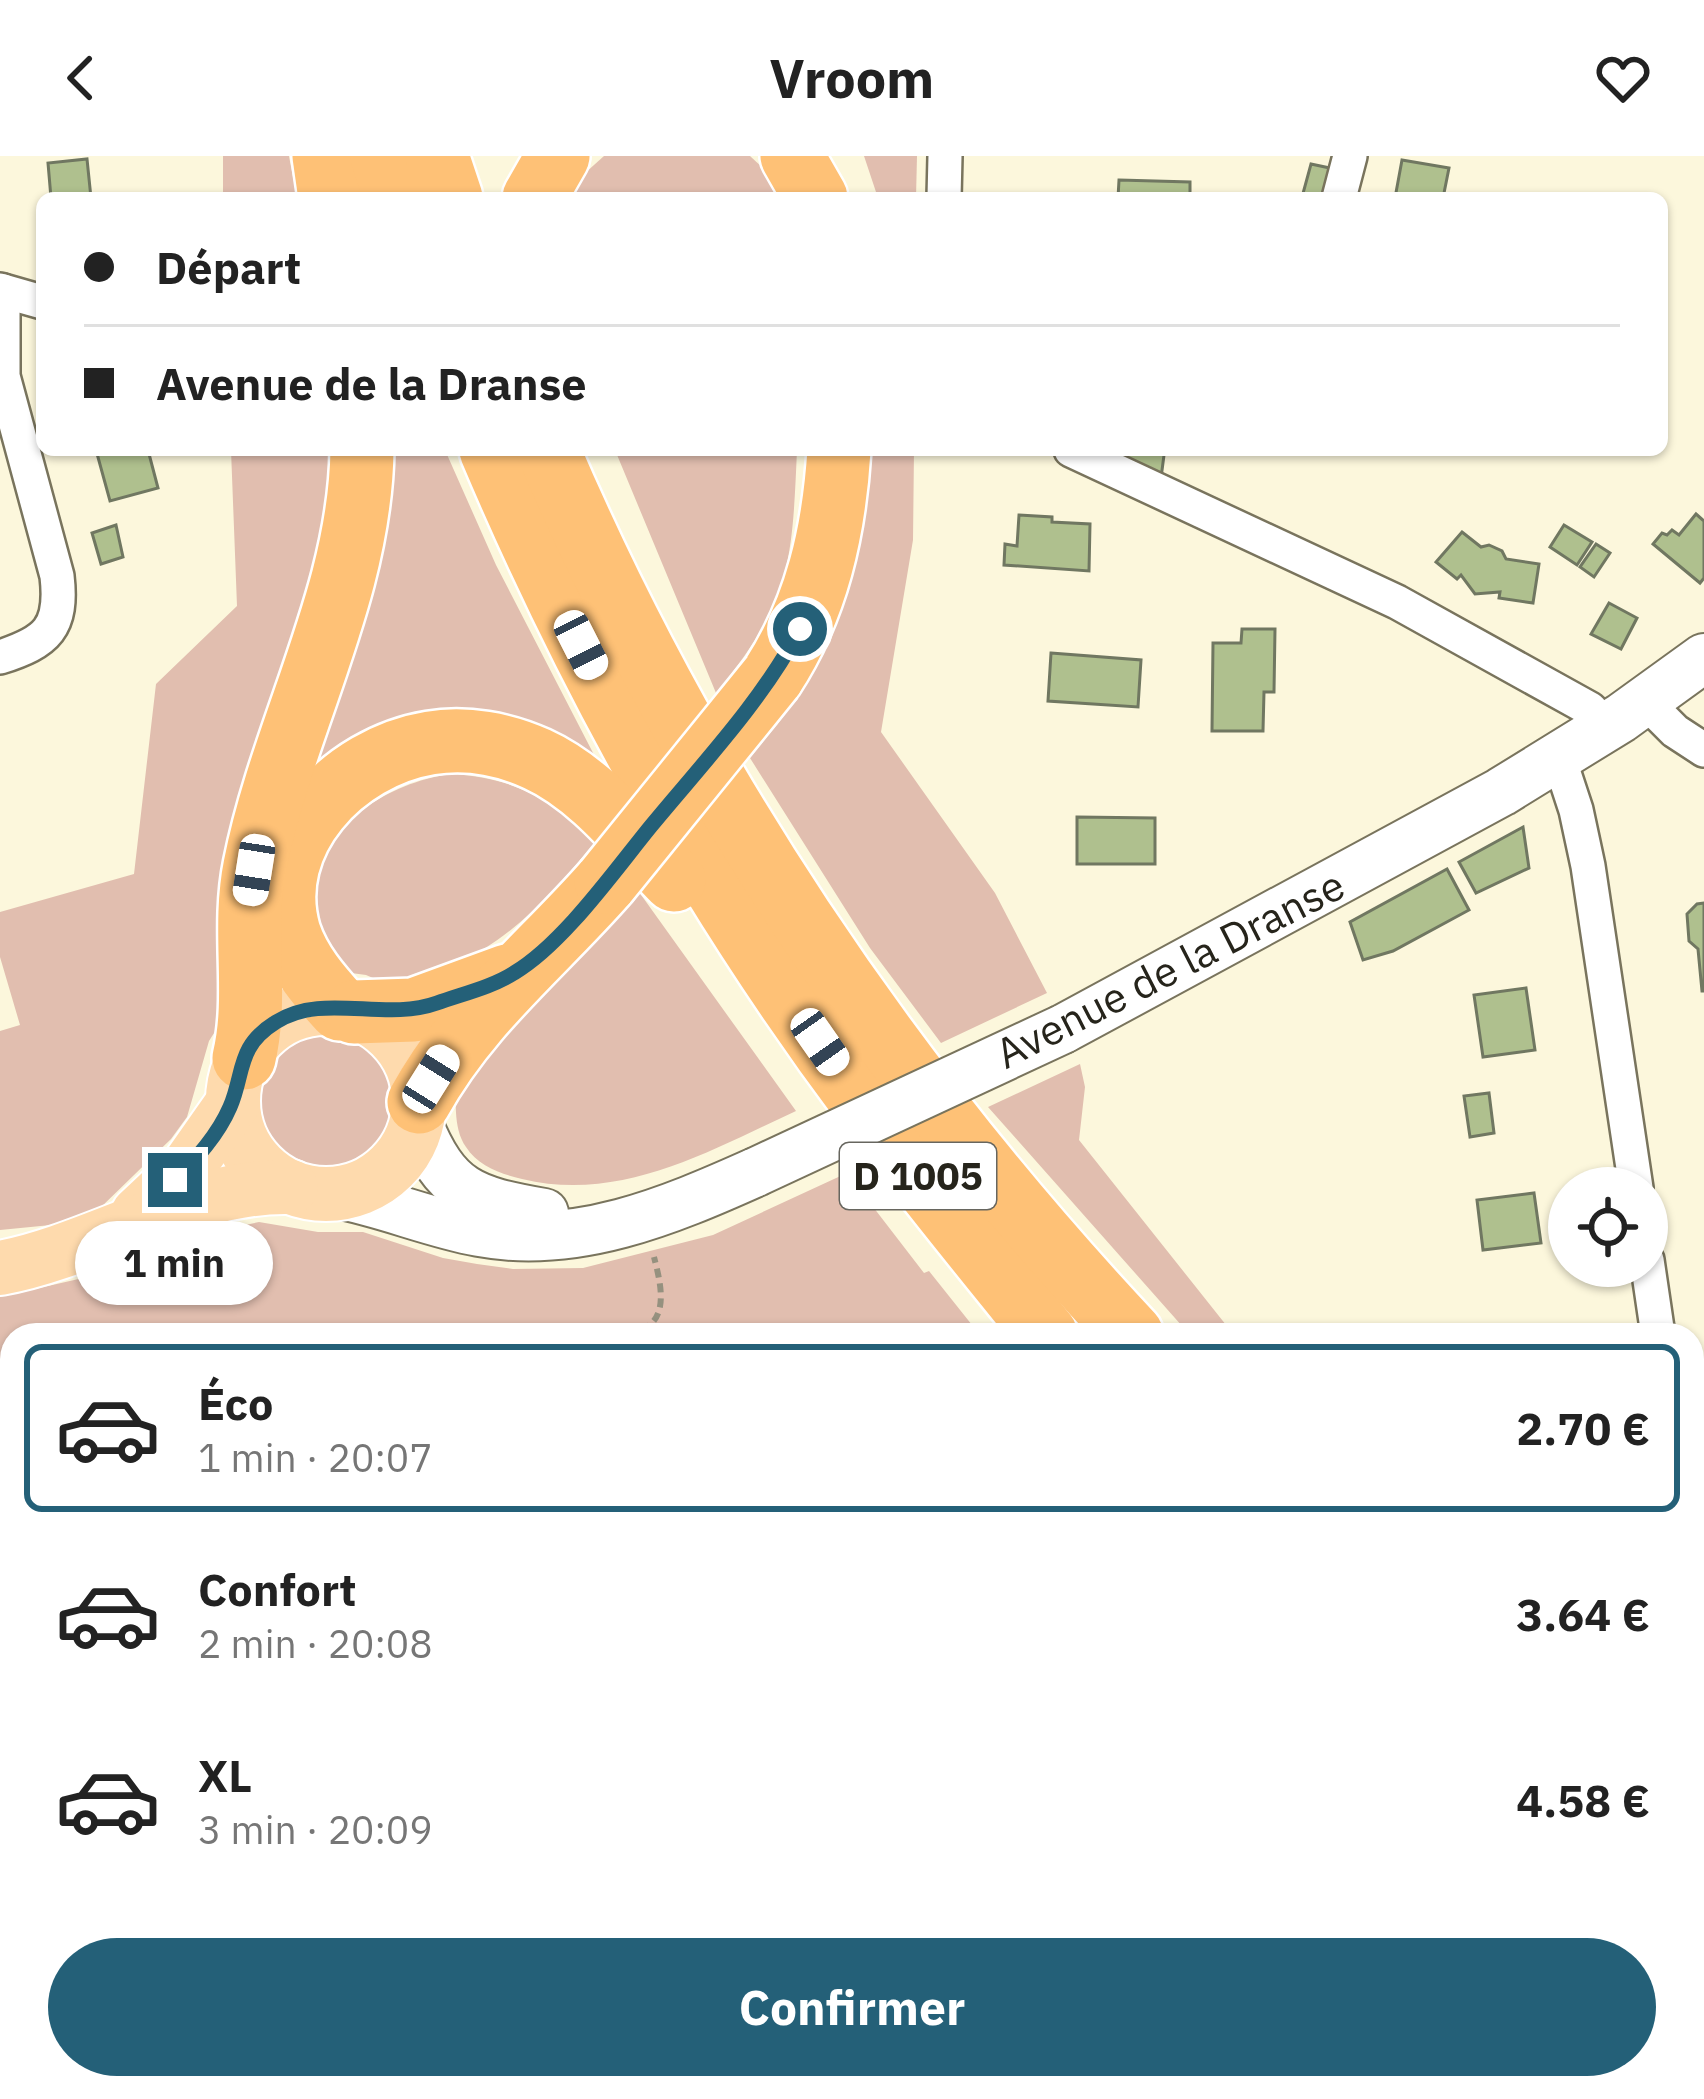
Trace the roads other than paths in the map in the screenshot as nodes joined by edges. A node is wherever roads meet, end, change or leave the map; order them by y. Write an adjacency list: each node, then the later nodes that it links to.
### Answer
1 (324, 156): 9 (highway)
2 (382, 156): 10 (highway)
3 (437, 156): 11 (highway)
4 (558, 156): 12 (highway)
5 (792, 156): 13 (highway)
6 (827, 156): 14 (highway)
7 (945, 156): 15 (street)
8 (1350, 156): 16 (street)
9 (329, 192)
10 (393, 192)
11 (449, 192)
12 (537, 192)
13 (813, 192)
14 (841, 192)
15 (944, 192)
16 (1341, 192)
17 (1, 290): 18 (street); 24 (street)
18 (36, 300)
19 (362, 456): 33 (highway)
20 (493, 456): 32 (highway, D 1005)
21 (838, 456): 30 (highway, bridge)
22 (1084, 456): 27 (street)
23 (554, 458): 42 (highway, D 1005)
24 (0, 657)
25 (1704, 658): 26 (main road, Avenue de la Dranse)
26 (1646, 701): 27 (main road, Avenue de la Dranse); 28 (street)
27 (1606, 728): 29 (main road, Avenue de la Dranse)
28 (1704, 750)
29 (1559, 758): 35 (street); 37 (main road, Avenue de la Dranse, bridge)
30 (514, 974): 31 (highway); 34 (highway)
31 (347, 1010): 32 (highway); 33 (main road); 34 (main road)
32 (799, 1011): 41 (highway, D 1005)
33 (238, 1080): 36 (main road); 38 (main road, Avenue de la Dranse)
34 (418, 1112): 36 (main road); 37 (main road, Avenue de la Dranse)
35 (1633, 1167)
36 (313, 1191): 37 (main road, Avenue de la Dranse); 38 (main road, Avenue de la Dranse)
37 (608, 1226)
38 (124, 1227): 39 (main road, Avenue de la Dranse)
39 (0, 1268)
40 (1651, 1287): 43 (street)
41 (1036, 1323)
42 (1121, 1323)
43 (1656, 1323)

